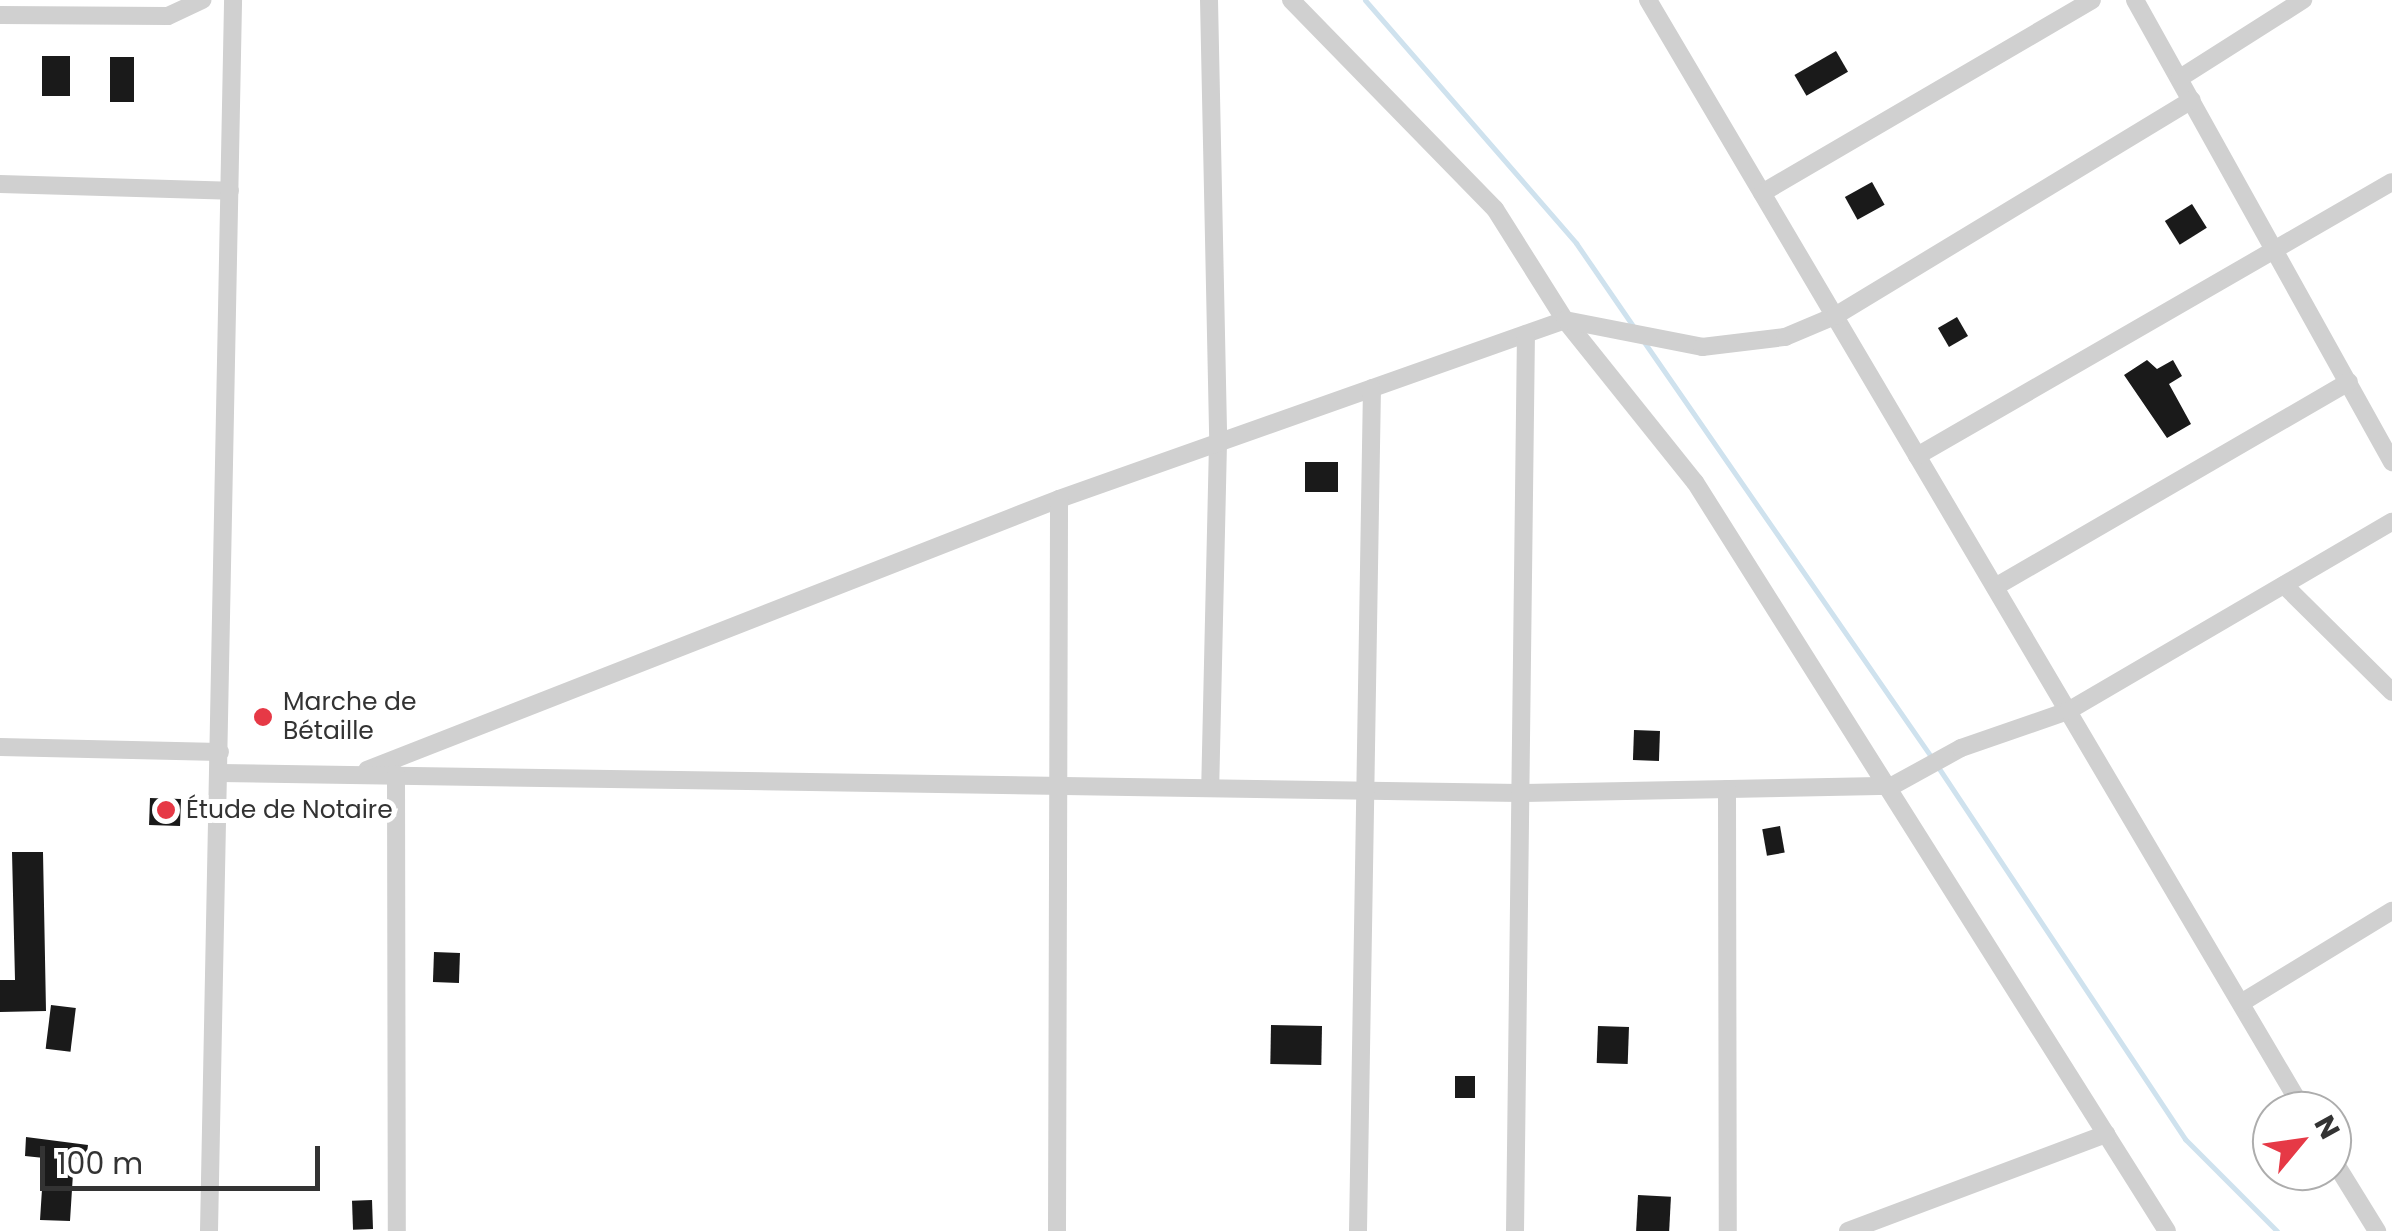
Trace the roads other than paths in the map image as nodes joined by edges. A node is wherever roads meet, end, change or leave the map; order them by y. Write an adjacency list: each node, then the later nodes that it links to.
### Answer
1 (203, 0): 9 (street)
2 (233, 0): 14 (street)
3 (1209, 0): 22 (street)
4 (1292, 0): 18 (street)
5 (1648, 0): 15 (street)
6 (2092, 0): 15 (street)
7 (2134, 0): 10 (street)
8 (2303, 0): 10 (street)
9 (0, 15)
10 (2180, 78): 11 (street)
11 (2192, 100): 16 (street); 17 (street)
12 (2392, 182): 16 (street)
13 (0, 184): 14 (street)
14 (230, 191): 32 (street)
15 (1762, 194): 17 (street)
16 (2275, 244): 20 (street); 23 (street)
17 (1835, 316): 18 (street); 23 (street)
18 (1566, 320): 19 (street); 37 (street)
19 (1526, 334): 21 (street); 41 (street)
20 (2349, 382): 24 (street); 28 (street)
21 (1372, 388): 22 (street); 40 (street)
22 (1218, 443): 25 (street); 38 (street)
23 (1917, 456): 28 (street)
24 (2392, 462)
25 (1059, 500): 34 (street); 36 (street)
26 (2392, 522): 27 (street)
27 (2284, 586): 29 (street); 30 (street)
28 (1995, 588): 30 (street)
29 (2392, 692)
30 (2068, 711): 37 (street); 43 (street)
31 (0, 747): 32 (street)
32 (220, 752): 33 (street)
33 (220, 773): 34 (street); 47 (street)
34 (356, 774): 35 (street)
35 (396, 774): 36 (street); 48 (street)
36 (1062, 785): 38 (street); 49 (street)
37 (1892, 786): 39 (street); 45 (street)
38 (1210, 788): 40 (street)
39 (1727, 789): 41 (street); 52 (street)
40 (1366, 790): 41 (street); 50 (street)
41 (1520, 793): 51 (street)
42 (2392, 912): 43 (street)
43 (2240, 1003): 44 (street)
44 (2292, 1091)
45 (2106, 1134): 53 (street); 54 (street)
46 (2352, 1190): 55 (street)
47 (209, 1231)
48 (397, 1231)
49 (1057, 1231)
50 (1358, 1231)
51 (1514, 1231)
52 (1728, 1231)
53 (1848, 1231)
54 (2167, 1231)
55 (2377, 1231)

